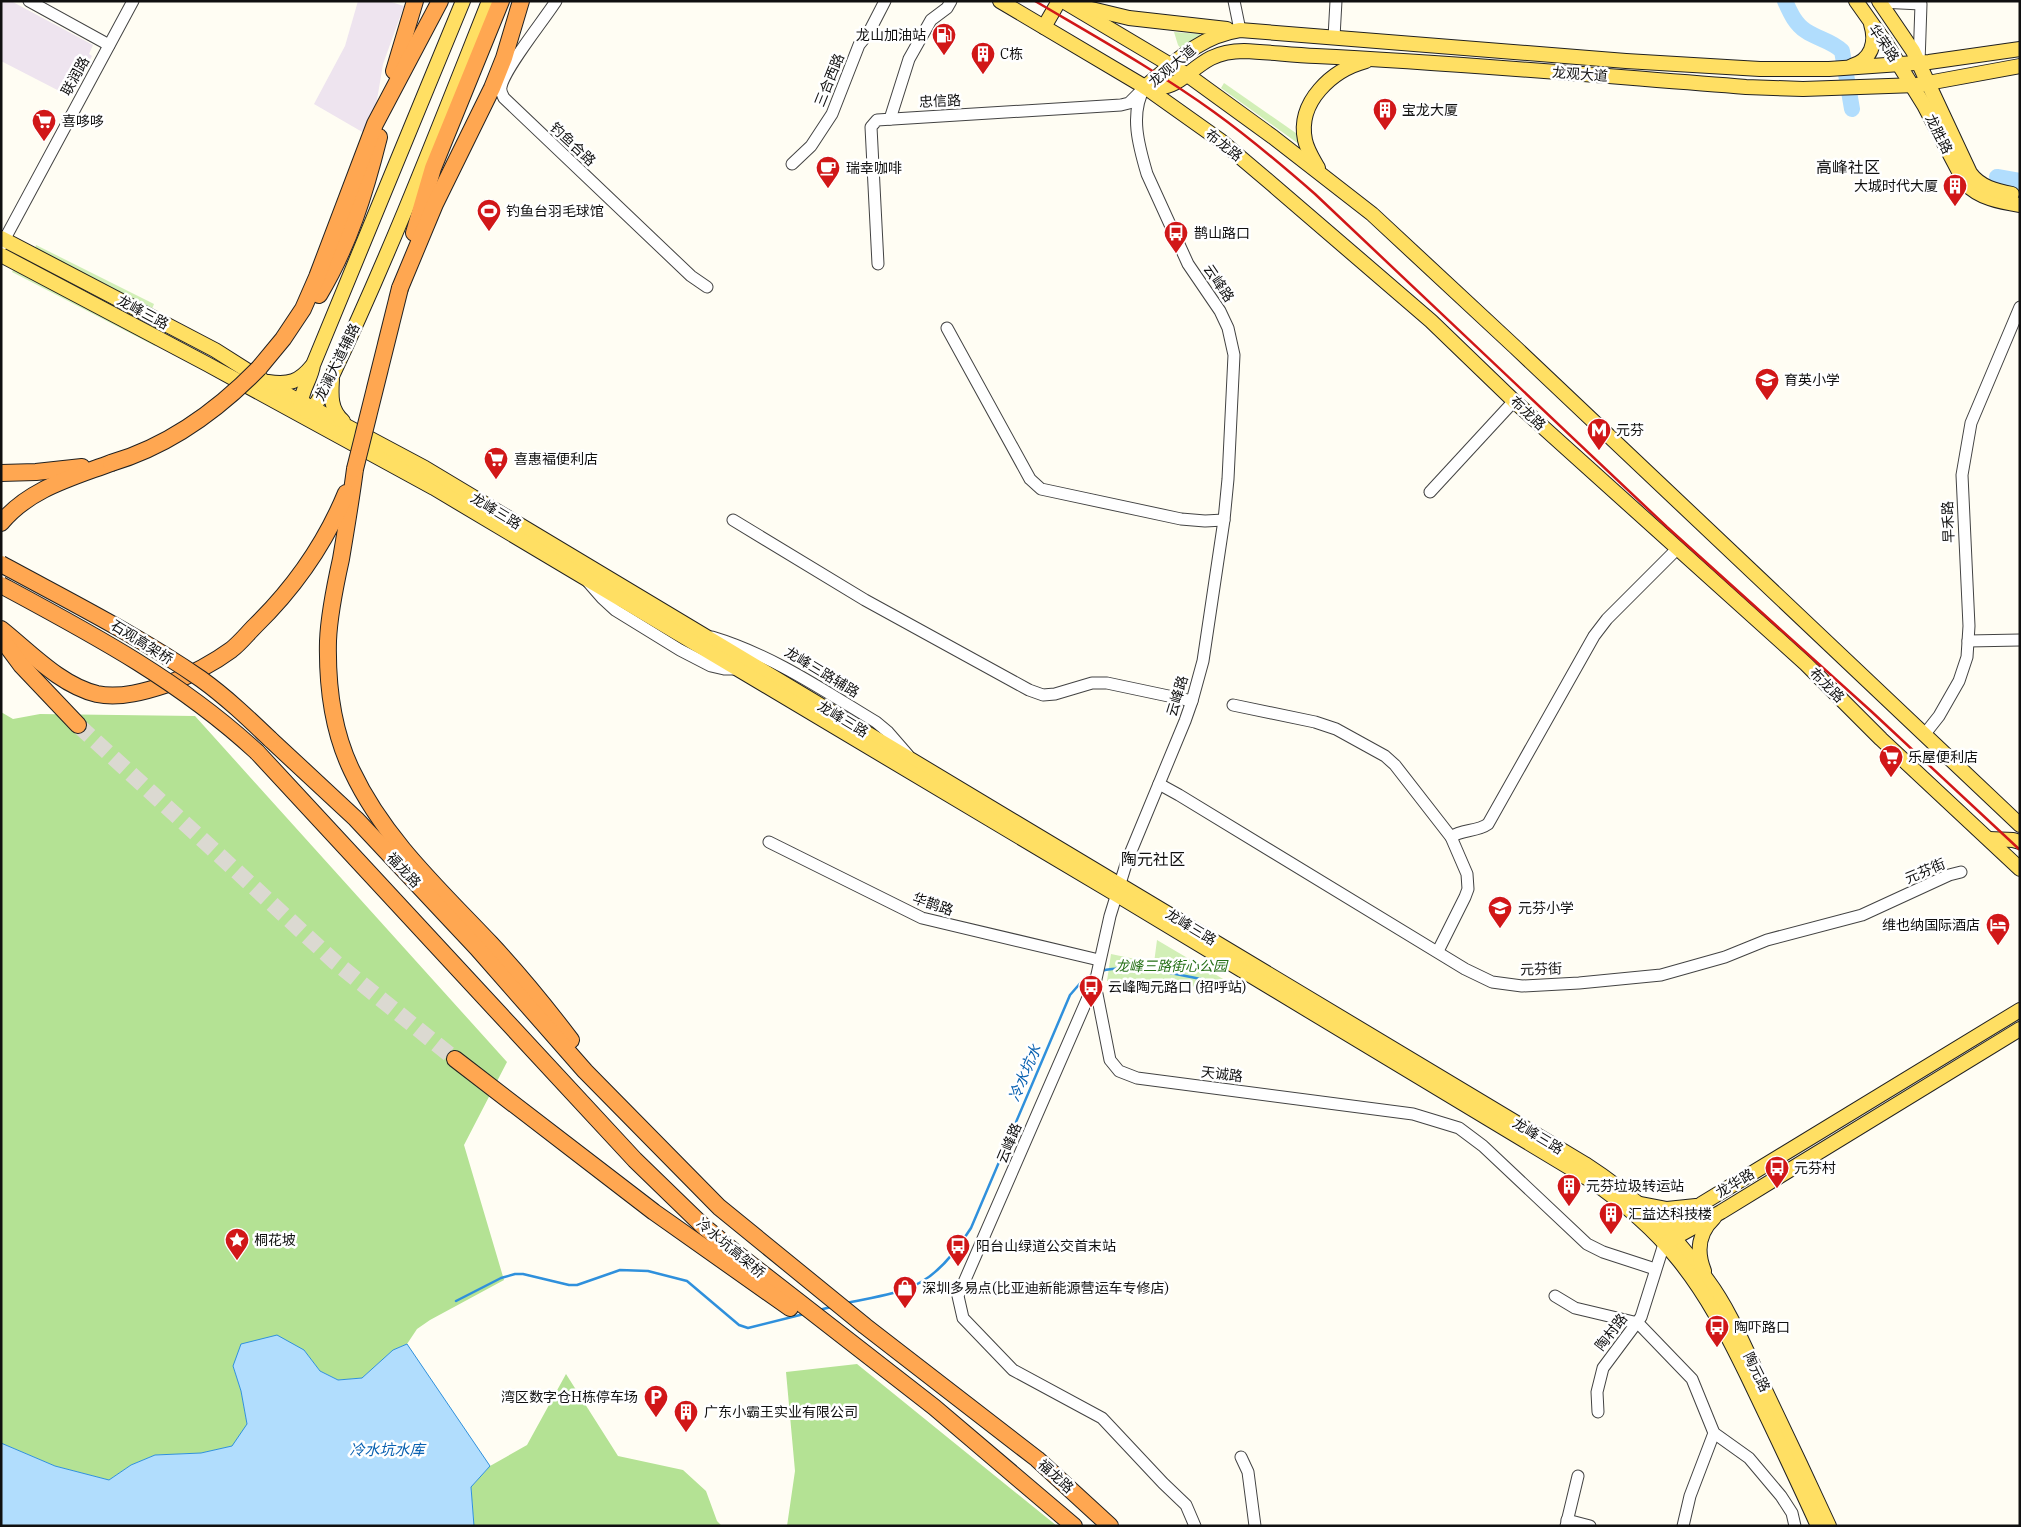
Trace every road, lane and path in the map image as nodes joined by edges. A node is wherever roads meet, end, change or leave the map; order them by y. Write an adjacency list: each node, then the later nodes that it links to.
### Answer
1 (29, 1): 25 (street)
2 (133, 1): 25 (street, 联润路)
3 (415, 1): 50 (highway)
4 (440, 1): 50 (highway)
5 (463, 1): 20 (main road, 龙澜大道辅路)
6 (489, 1): 23 (main road, 龙澜大道辅路)
7 (501, 1): 46 (highway)
8 (521, 1): 46 (highway)
9 (556, 1): 45 (street, 钓鱼合路)
10 (885, 1): 38 (street, 三合西路)
11 (951, 1): 37 (street)
12 (1000, 1): 21 (main road, 布龙路)
13 (1062, 1): 21 (main road); 22 (main road); 30 (main road)
14 (1234, 1): 22 (street)
15 (1336, 1): 24 (street)
16 (1856, 1): 19 (main road, 华荣路)
17 (1879, 2): 18 (street); 28 (main road, 华荣路)
18 (1921, 3): 28 (street)
19 (1870, 21): 29 (main road, 华荣路); 31 (main road)
20 (453, 24): 23 (main road); 49 (main road, 龙澜大道辅路)
21 (1044, 27): 36 (main road, 布龙路)
22 (1240, 30): 24 (main road, 龙观大道); 30 (main road, 龙观大道)
23 (476, 34): 51 (main road, 龙澜大道辅路)
24 (1334, 37): 31 (main road, 龙观大道)
25 (109, 45): 42 (street, 联润路)
26 (2020, 49): 28 (main road, 龙观大道)
27 (1374, 58): 33 (main road, 龙观大道); 35 (main road, 龙观大道); 39 (main road)
28 (1919, 63): 29 (main road, 龙观大道); 34 (main road, 华荣路)
29 (1898, 64): 31 (main road, 龙观大道); 35 (main road, 华荣路)
30 (1171, 65): 33 (main road); 36 (main road, 龙观大道)
31 (1860, 65)
32 (2020, 66): 34 (main road, 龙观大道)
33 (1188, 76): 36 (main road, 龙观大道); 39 (main road)
34 (1929, 83): 35 (main road, 龙观大道); 40 (main road, 龙胜路)
35 (1912, 85): 41 (main road, 龙胜路)
36 (1145, 88): 37 (street, 忠信路); 53 (main road, 布龙路); 61 (street, 云峰路)
37 (890, 119): 44 (street, 忠信路)
38 (792, 164)
39 (1321, 173): 73 (main road)
40 (2020, 196)
41 (2020, 205)
42 (2, 241): 50 (main road, 龙峰三路)
43 (1, 256): 54 (main road, 龙峰三路)
44 (878, 264)
45 (707, 287)
46 (400, 288): 57 (highway, bridge)
47 (2020, 307): 69 (street, 早禾路)
48 (947, 328): 61 (street)
49 (312, 365): 50 (main road); 52 (main road, 龙澜大道辅路)
50 (262, 375): 52 (main road, 龙峰三路); 56 (highway, bridge)
51 (332, 376): 54 (main road, 龙澜大道辅路); 55 (main road)
52 (300, 400): 54 (main road, 龙澜大道辅路)
53 (1514, 401): 59 (street); 63 (main road, 布龙路)
54 (308, 412): 55 (main road, 龙峰三路); 78 (main road, 龙峰三路)
55 (351, 428): 78 (main road, 龙峰三路)
56 (111, 463): 58 (highway); 62 (highway)
57 (355, 469): 66 (highway); 93 (highway)
58 (1, 473)
59 (1430, 492)
60 (733, 520): 70 (street)
61 (1224, 520): 70 (street, 云峰路)
62 (1, 523)
63 (1677, 549): 79 (street); 80 (main road, 布龙路)
64 (1, 564): 74 (highway, 石观高架桥, bridge)
65 (1, 585): 75 (highway, 石观高架桥, bridge)
66 (1, 628)
67 (1, 638): 72 (highway)
68 (2020, 640): 69 (street)
69 (1968, 641): 73 (street, 早禾路)
70 (1192, 701): 76 (street, 云峰路)
71 (1233, 704): 79 (street)
72 (78, 725)
73 (1924, 735): 77 (main road)
74 (270, 739): 88 (highway, 福龙路)
75 (257, 752): 90 (highway, 福龙路)
76 (1159, 784): 85 (street, 云峰路); 86 (street, 元芬街)
77 (2016, 821): 81 (main road)
78 (1010, 825): 85 (main road, 龙峰三路)
79 (1451, 837): 86 (street)
80 (1989, 839): 81 (main road); 83 (main road, 布龙路)
81 (2017, 841)
82 (770, 842): 87 (street, 华鹊路)
83 (2020, 869)
84 (1961, 872): 86 (street, 元芬街)
85 (1118, 890): 87 (street, 云峰路); 95 (main road, 龙峰三路); 97 (main road, 龙峰三路)
86 (1438, 951)
87 (1096, 973): 98 (street, 天诚路); 112 (street, 云峰路)
88 (530, 1008): 93 (highway, 冷水坑高架桥)
89 (2020, 1010): 94 (main road, 龙华路)
90 (500, 1014): 102 (highway, 冷水坑高架桥)
91 (2018, 1033): 96 (main road, 龙华路)
92 (455, 1059): 102 (highway)
93 (609, 1096): 104 (highway, 冷水坑高架桥)
94 (1704, 1203): 95 (main road); 97 (main road, 龙华路)
95 (1640, 1204): 97 (main road, 龙峰三路)
96 (1721, 1212): 97 (main road, 龙华路); 99 (main road)
97 (1668, 1237): 98 (street, 陶村路); 99 (main road, 陶元路); 117 (main road, 陶元路)
98 (1656, 1269): 101 (street, 陶村路)
99 (1708, 1281): 118 (main road, 陶元路)
100 (1555, 1296): 101 (street)
101 (1638, 1323): 103 (street, 陶村路); 105 (street)
102 (934, 1407): 106 (highway, 冷水坑高架桥)
103 (1598, 1412)
104 (1000, 1429): 111 (highway, 福龙路)
105 (1714, 1433): 115 (street); 116 (street)
106 (990, 1453): 110 (highway, 福龙路)
107 (1241, 1457): 113 (street)
108 (1578, 1476): 109 (street)
109 (1567, 1523): 114 (street)
110 (1074, 1526)
111 (1110, 1526)
112 (1195, 1526)
113 (1255, 1526)
114 (1590, 1526)
115 (1683, 1526)
116 (1795, 1526)
117 (1818, 1526)
118 (1829, 1526)

